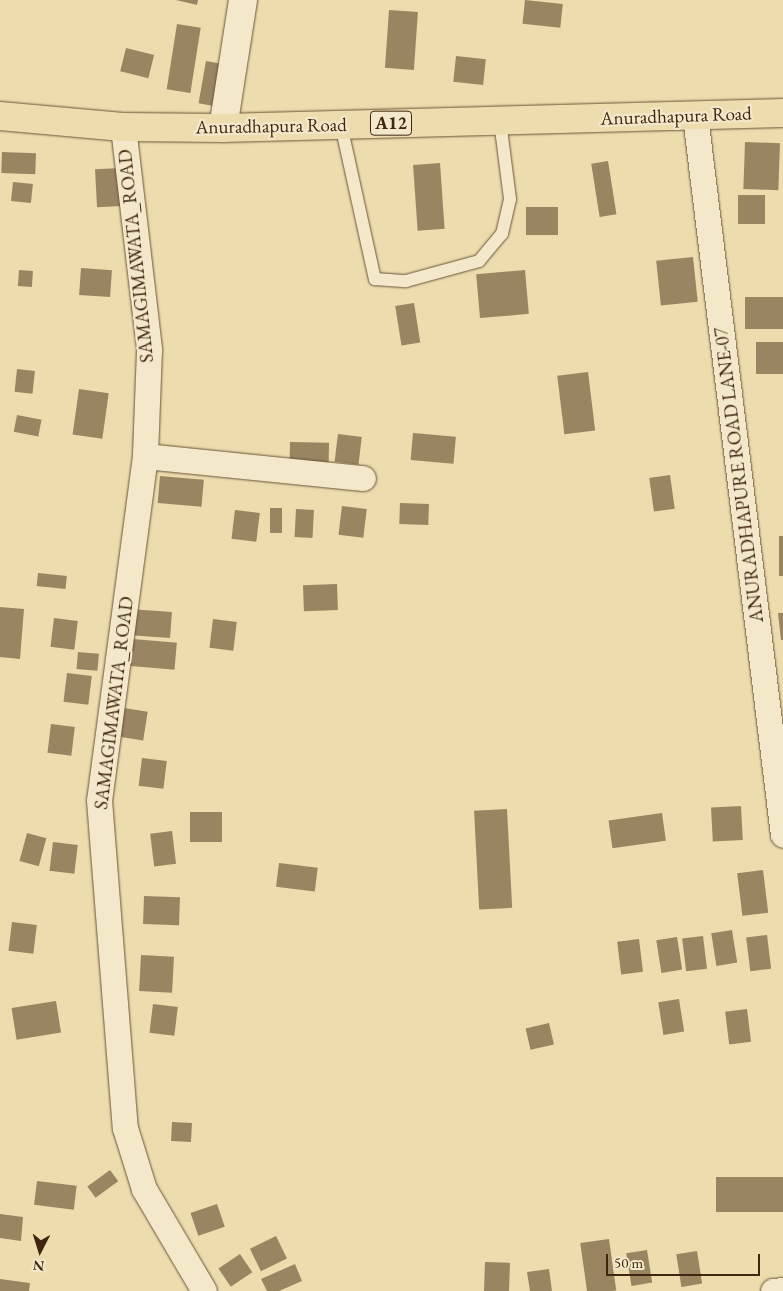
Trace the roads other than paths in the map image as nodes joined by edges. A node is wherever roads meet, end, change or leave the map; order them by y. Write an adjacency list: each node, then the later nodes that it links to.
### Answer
1 (244, 0): 8 (street)
2 (783, 113): 4 (highway, Anuradhapura Road / A12)
3 (0, 116): 7 (highway, Anuradhapura Road / A12)
4 (695, 116): 5 (highway, Anuradhapura Road / A12); 11 (street, ANURADHAPURE ROAD LANE-07)
5 (500, 121): 6 (highway, Anuradhapura Road / A12); 6 (lane)
6 (341, 125): 8 (highway, Anuradhapura Road / A12)
7 (123, 127): 8 (highway, Anuradhapura Road / A12); 9 (street, SAMAGIMAWATA_ROAD)
8 (224, 128)
9 (145, 456): 10 (street); 13 (street, SAMAGIMAWATA_ROAD)
10 (363, 478)
11 (783, 835)
12 (783, 1290): 14 (street)
13 (204, 1291)
14 (773, 1291)

